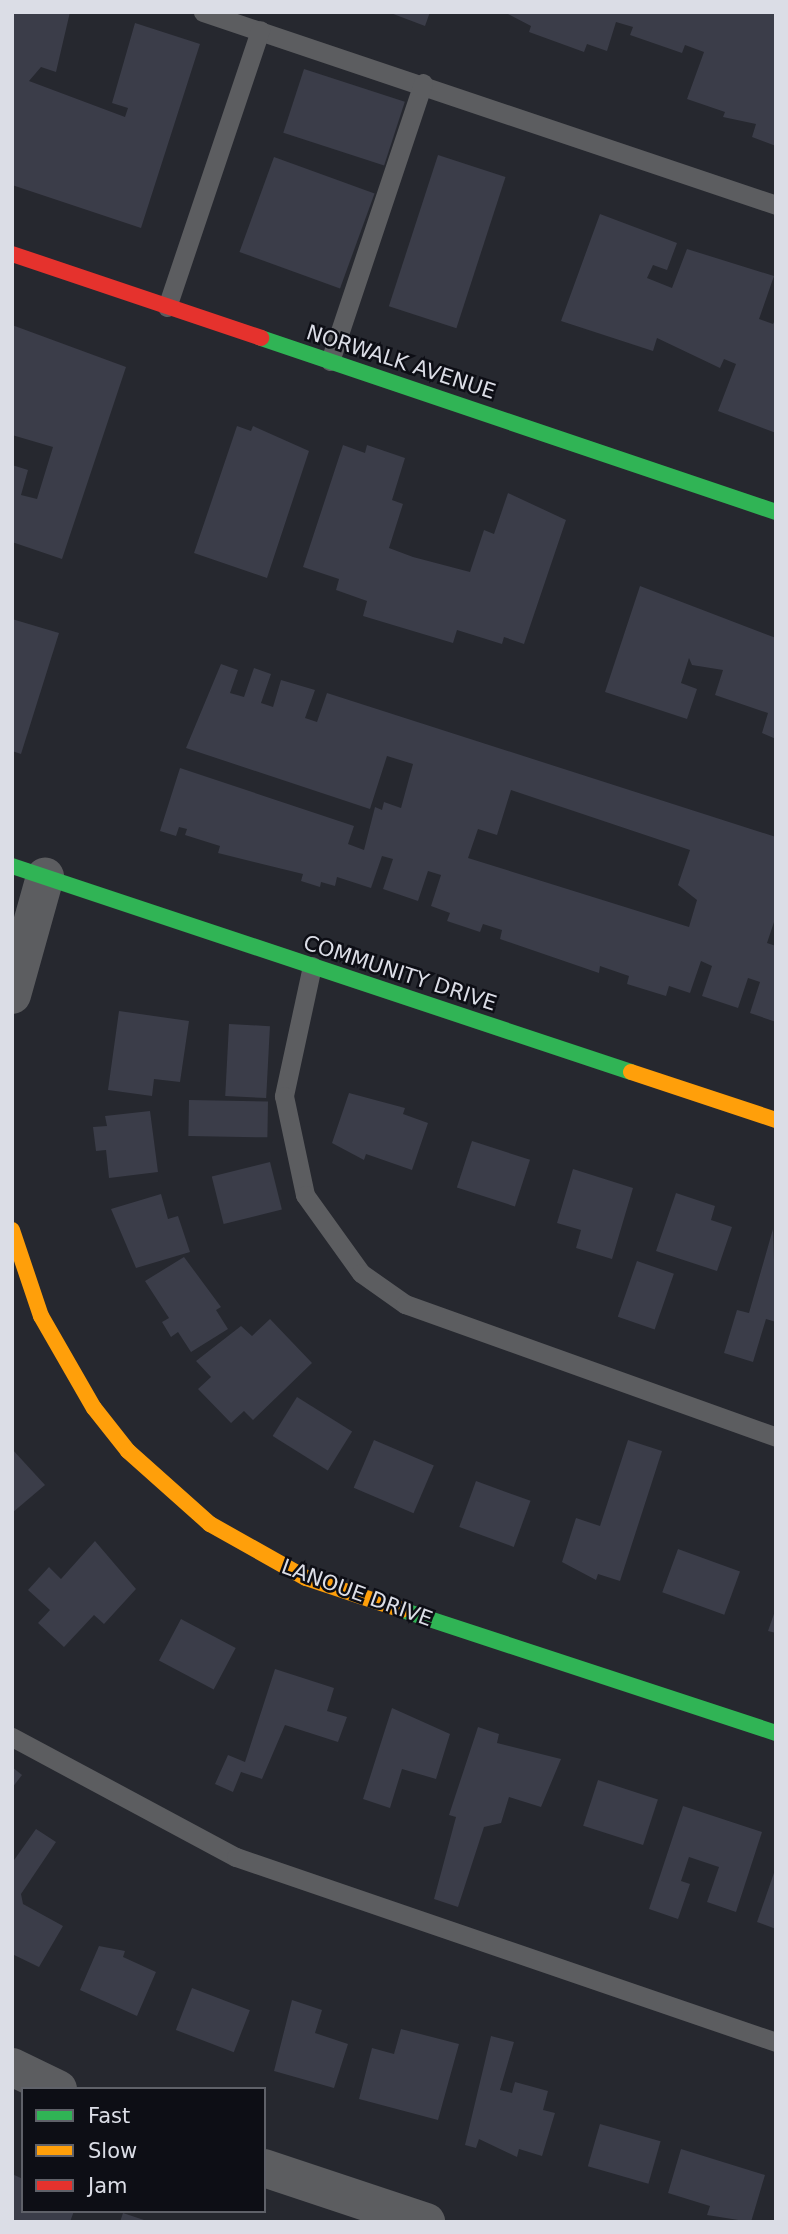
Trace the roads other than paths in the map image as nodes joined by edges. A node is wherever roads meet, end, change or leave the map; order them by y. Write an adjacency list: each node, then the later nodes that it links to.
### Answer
1 (203, 12): 2 (lane)
2 (260, 30): 3 (lane); 6 (lane)
3 (423, 83): 4 (lane); 7 (lane)
4 (776, 205)
5 (12, 254): 6 (street, NORWALK AVENUE)
6 (167, 307): 7 (street, NORWALK AVENUE)
7 (330, 361): 8 (street, NORWALK AVENUE)
8 (776, 512)
9 (29, 871): 10 (street, COMMUNITY DRIVE); 11 (street)
10 (312, 966): 12 (street, COMMUNITY DRIVE); 14 (lane)
11 (12, 995)
12 (776, 1120)
13 (12, 1230): 15 (street, LANOUE DRIVE)
14 (776, 1437)
15 (776, 1733)
16 (12, 1737): 17 (lane)
17 (776, 2042)
18 (12, 2067): 19 (street)
19 (54, 2087)
20 (266, 2169): 21 (street)
21 (426, 2222)

